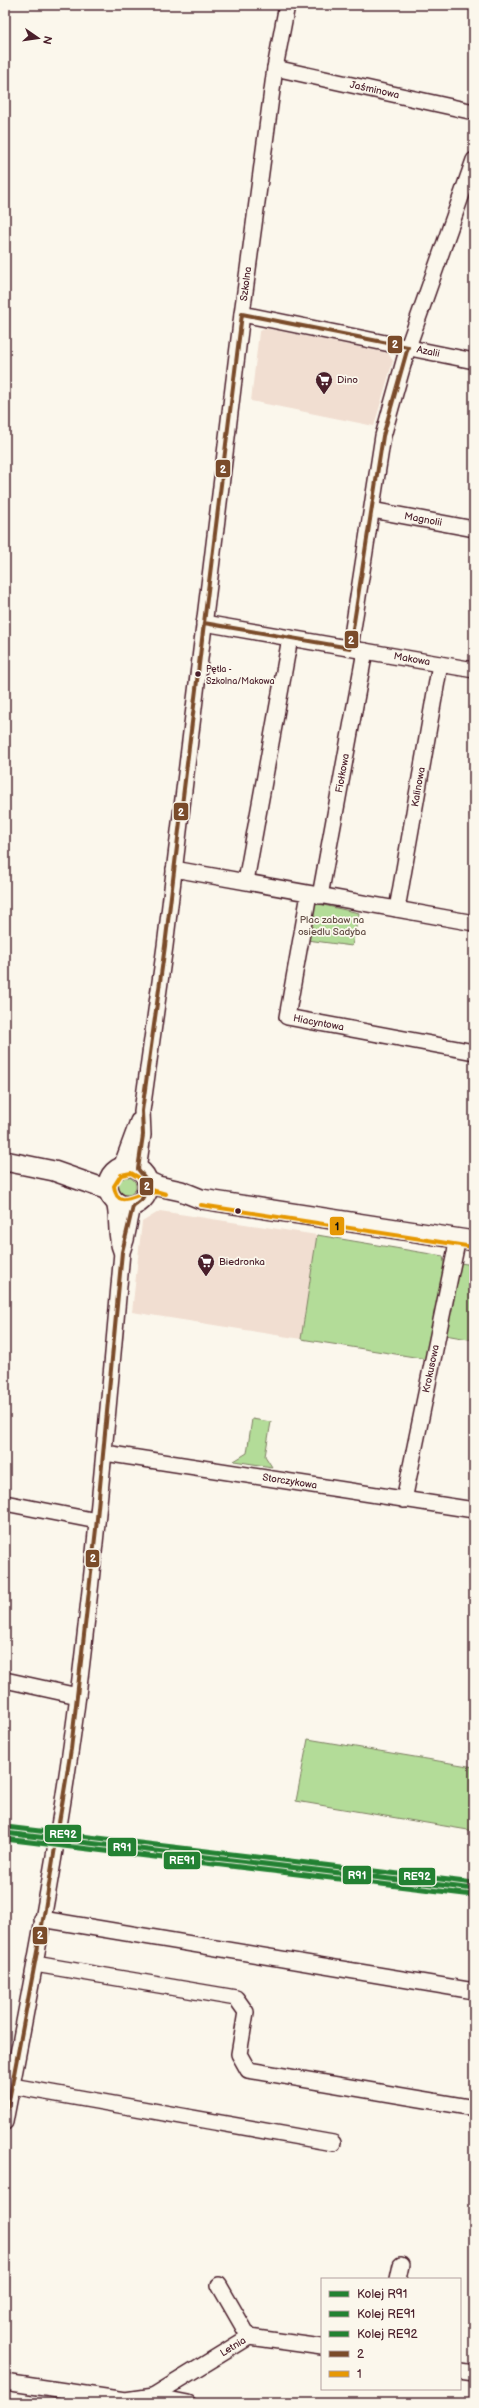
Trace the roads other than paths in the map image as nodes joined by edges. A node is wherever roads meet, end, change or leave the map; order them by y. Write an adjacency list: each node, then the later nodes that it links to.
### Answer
1 (287, 5): 2 (street, Szkolna)
2 (275, 68): 3 (street, Jaśminowa); 5 (street, Szkolna)
3 (474, 112)
4 (474, 160): 6 (street)
5 (242, 314): 6 (street, Azalii); 10 (street, Szkolna)
6 (408, 347): 7 (street, Azalii); 8 (street)
7 (474, 361)
8 (372, 510): 9 (street, Magnolii); 12 (street)
9 (474, 529)
10 (204, 623): 11 (street, Makowa); 15 (street, Szkolna)
11 (290, 638): 12 (street, Makowa); 16 (street)
12 (357, 649): 13 (street, Makowa); 17 (street, Fiołkowa)
13 (440, 664): 14 (street, Makowa); 18 (street, Kalinowa)
14 (474, 670)
15 (174, 869): 16 (street); 22 (street, Szkolna)
16 (246, 881): 17 (street)
17 (314, 895): 18 (street); 20 (street, Hiacyntowa)
18 (397, 909): 19 (street)
19 (474, 923)
20 (474, 1052)
21 (5, 1161): 22 (street)
22 (127, 1186): 23 (street); 24 (street)
23 (466, 1239): 25 (street, Krokusowa)
24 (105, 1453): 25 (street, Storczykowa); 28 (street)
25 (404, 1500): 27 (street, Storczykowa)
26 (5, 1503): 28 (street)
27 (474, 1510)
28 (97, 1522): 30 (street)
29 (5, 1680): 30 (street)
30 (78, 1696): 31 (street)
31 (42, 1919): 32 (street); 33 (street)
32 (35, 1964): 34 (street); 35 (street)
33 (474, 1991)
34 (12, 2086): 36 (street); 37 (street)
35 (474, 2108)
36 (5, 2122)
37 (333, 2143)
38 (220, 2285): 39 (street)
39 (249, 2337): 40 (street, Letnia); 44 (street, Letnia)
40 (321, 2348)
41 (461, 2371): 42 (street)
42 (474, 2373)
43 (5, 2382): 44 (street)
44 (154, 2396): 45 (street)
45 (188, 2403)

